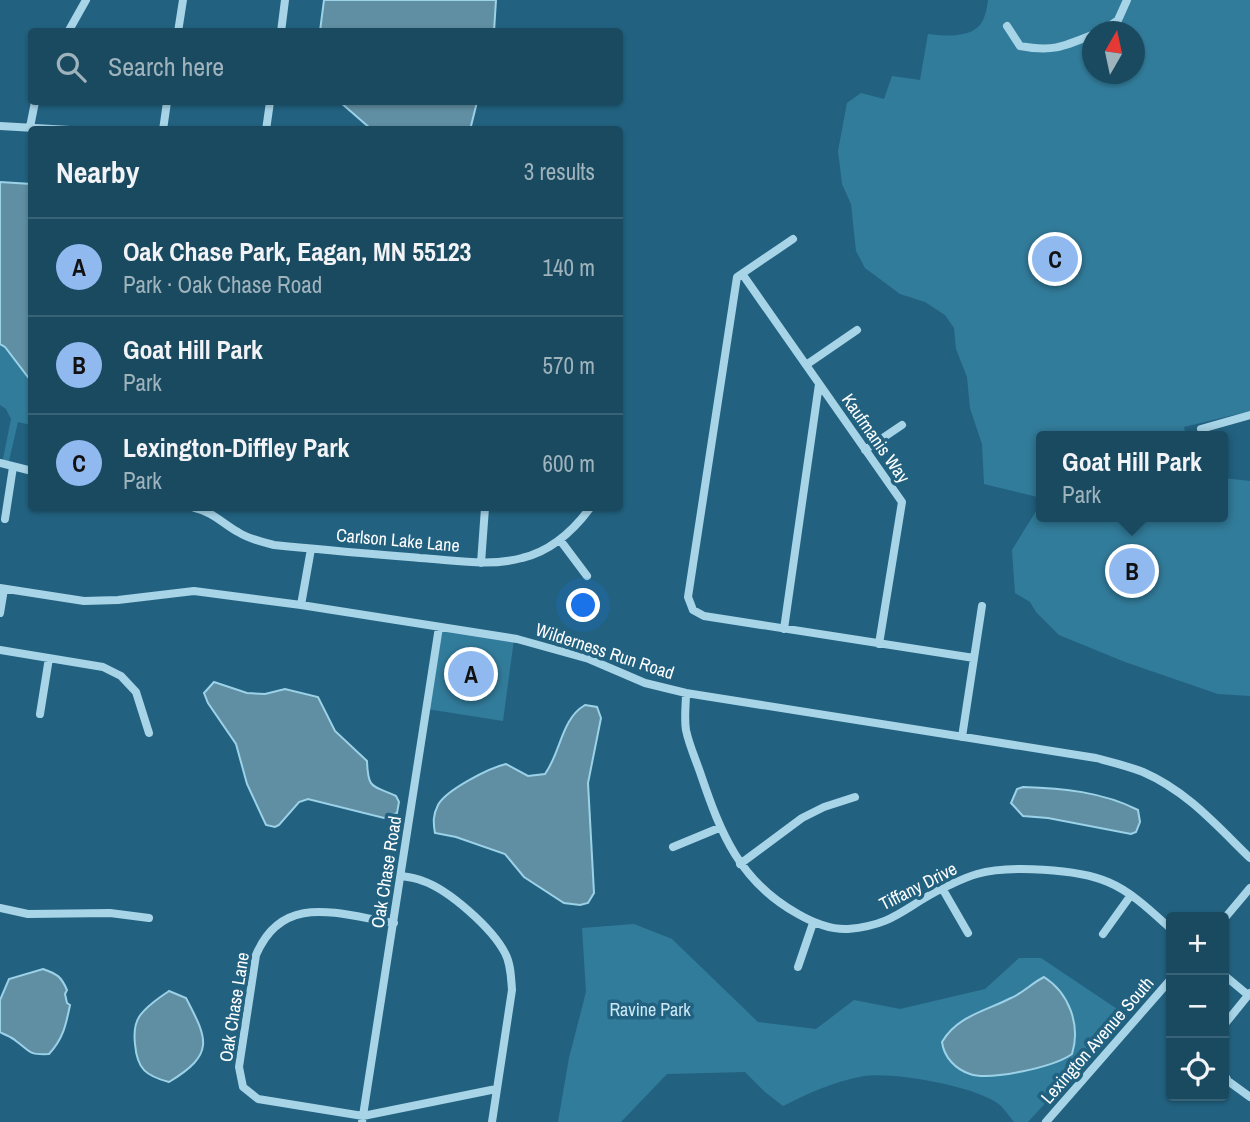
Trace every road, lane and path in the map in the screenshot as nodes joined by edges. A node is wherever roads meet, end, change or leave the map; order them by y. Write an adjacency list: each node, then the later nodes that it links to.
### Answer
1 (86, 0): 7 (street)
2 (183, 0): 8 (street)
3 (285, 0): 9 (street)
4 (1127, 0): 5 (street)
5 (1117, 21)
6 (1007, 26): 10 (street)
7 (70, 28)
8 (179, 28)
9 (282, 28)
10 (1082, 39)
11 (34, 105): 15 (street)
12 (167, 105): 16 (street)
13 (270, 105): 17 (street)
14 (0, 126): 18 (street)
15 (30, 126)
16 (164, 126)
17 (267, 126)
18 (28, 127)
19 (793, 239): 20 (street)
20 (743, 275): 22 (street, Kaufmanis Way); 44 (street)
21 (857, 330): 22 (street)
22 (806, 365): 23 (street, Kaufmanis Way)
23 (819, 384): 27 (street, Kaufmanis Way); 44 (street)
24 (1250, 415): 26 (street)
25 (902, 425): 27 (street)
26 (1201, 429)
27 (865, 450): 45 (street, Kaufmanis Way)
28 (0, 463): 29 (street)
29 (13, 467): 30 (street); 34 (street)
30 (28, 470)
31 (211, 511): 36 (street, Carlson Lake Lane)
32 (485, 511): 37 (street)
33 (588, 511): 35 (street, Carlson Lake Lane)
34 (5, 519)
35 (560, 540): 37 (street, Carlson Lake Lane); 38 (street)
36 (311, 549): 37 (street, Carlson Lake Lane); 40 (street)
37 (481, 563)
38 (586, 576)
39 (2, 589): 40 (street, Wilderness Run Road); 42 (street)
40 (301, 605): 43 (street, Wilderness Run Road)
41 (982, 606): 48 (street)
42 (0, 613)
43 (439, 627): 49 (street, Wilderness Run Road); 58 (street, Oak Chase Road)
44 (784, 629): 45 (street)
45 (879, 644): 48 (street)
46 (0, 650): 47 (street)
47 (49, 658): 50 (street); 51 (street)
48 (974, 658): 52 (street)
49 (686, 693): 52 (street, Wilderness Run Road); 54 (street, Tiffany Drive)
50 (40, 714)
51 (149, 733)
52 (962, 737): 56 (street, Wilderness Run Road)
53 (855, 797): 57 (street)
54 (719, 828): 55 (street); 57 (street, Tiffany Drive)
55 (674, 847)
56 (1250, 858)
57 (740, 864): 66 (street, Tiffany Drive)
58 (401, 876): 65 (street, Oak Chase Road); 76 (street)
59 (942, 888): 61 (street, Tiffany Drive); 66 (street, Tiffany Drive); 68 (street)
60 (1250, 888): 63 (street)
61 (1131, 895): 67 (street, Tiffany Drive); 69 (street)
62 (0, 908): 64 (street)
63 (1229, 913)
64 (149, 918)
65 (394, 923): 78 (street, Oak Chase Road); 78 (street, Oak Chase Lane)
66 (813, 923): 70 (street)
67 (1166, 925)
68 (968, 933)
69 (1103, 934)
70 (798, 967)
71 (1229, 979): 73 (street)
72 (1166, 985): 80 (street, Lexington Avenue South)
73 (1249, 994): 74 (street)
74 (1229, 1019)
75 (1229, 1082): 77 (street)
76 (496, 1090): 78 (street, Oak Chase Lane); 79 (street)
77 (1250, 1097)
78 (363, 1119)
79 (492, 1122)
80 (1046, 1122)

